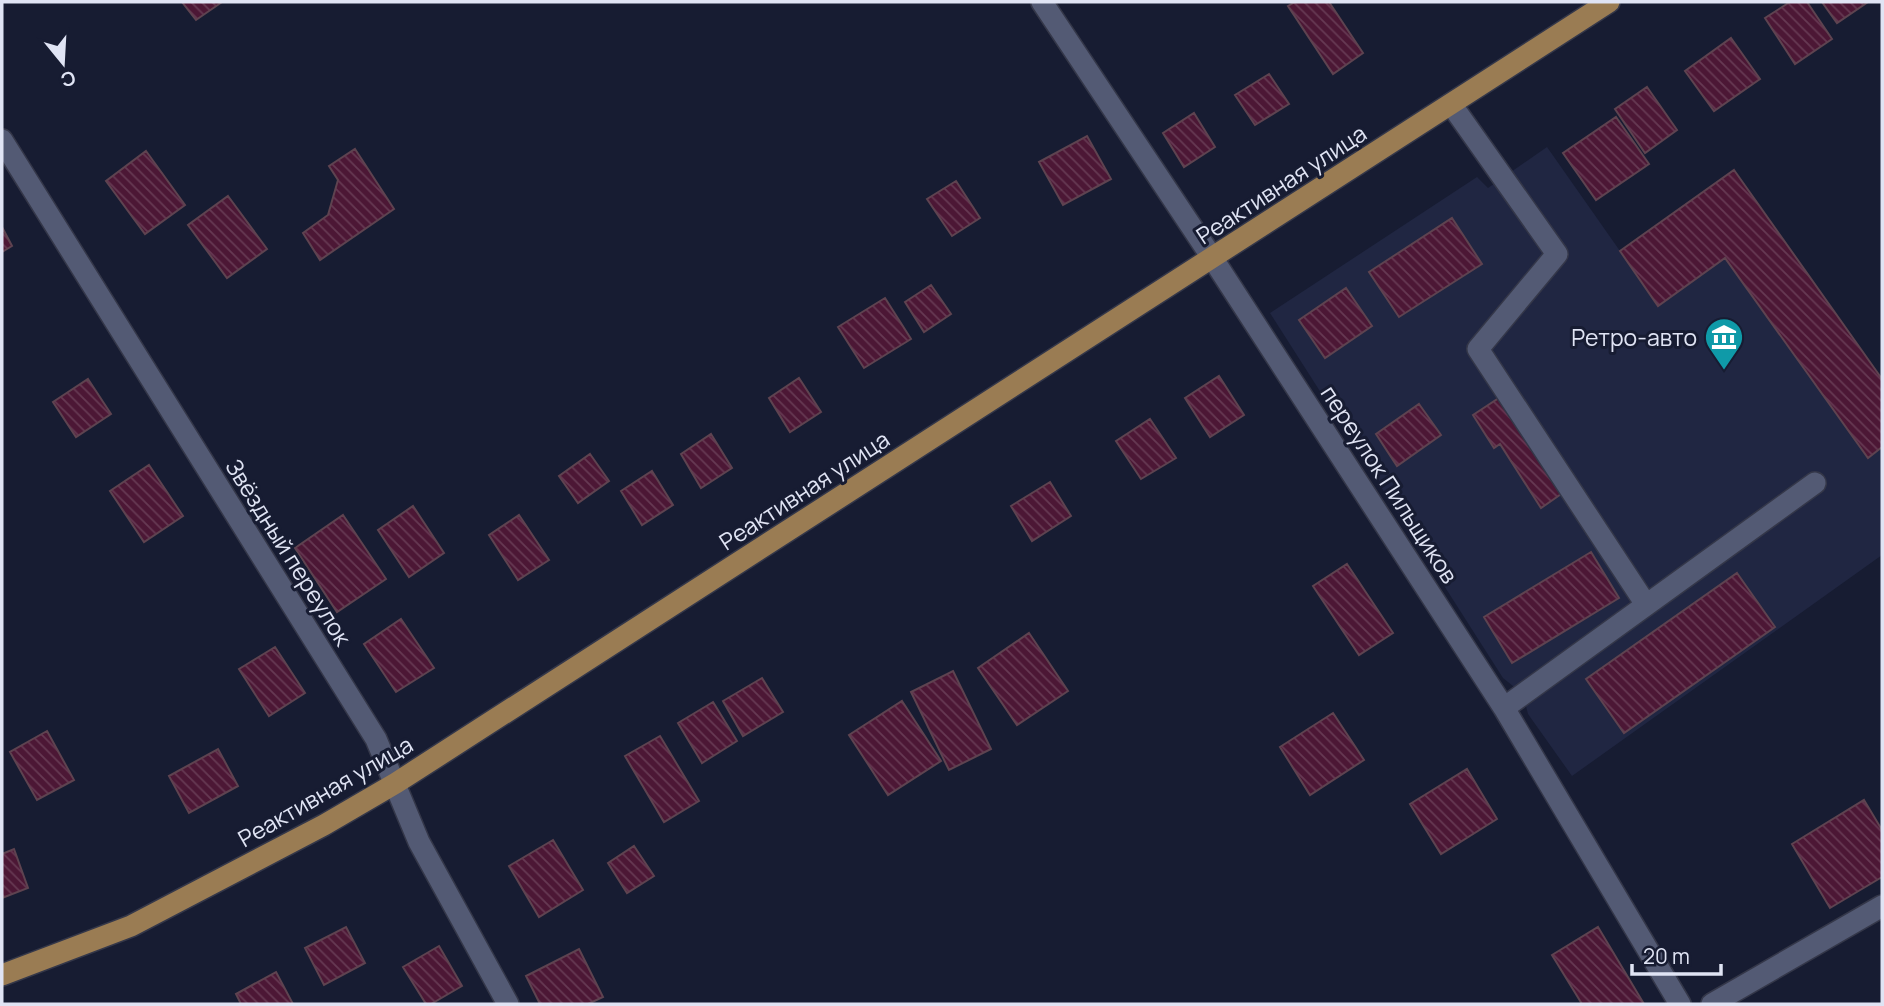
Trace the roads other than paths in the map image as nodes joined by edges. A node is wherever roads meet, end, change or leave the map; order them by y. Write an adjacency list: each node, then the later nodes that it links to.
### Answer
1 (1042, 2): 5 (street, переулок Пильщиков)
2 (1609, 2): 3 (main road, Реактивная улица)
3 (1451, 104): 5 (main road, Реактивная улица); 7 (street)
4 (2, 141): 9 (street, Звёздный переулок)
5 (1213, 259): 8 (street, переулок Пильщиков); 9 (main road, Реактивная улица)
6 (1815, 483): 7 (street)
7 (1645, 603): 8 (street)
8 (1504, 708): 13 (street, переулок Пильщиков)
9 (396, 783): 11 (main road, Реактивная улица); 12 (street, Звёздный переулок)
10 (1882, 906): 14 (street)
11 (2, 975)
12 (508, 1004)
13 (1680, 1004)
14 (1712, 1004)

